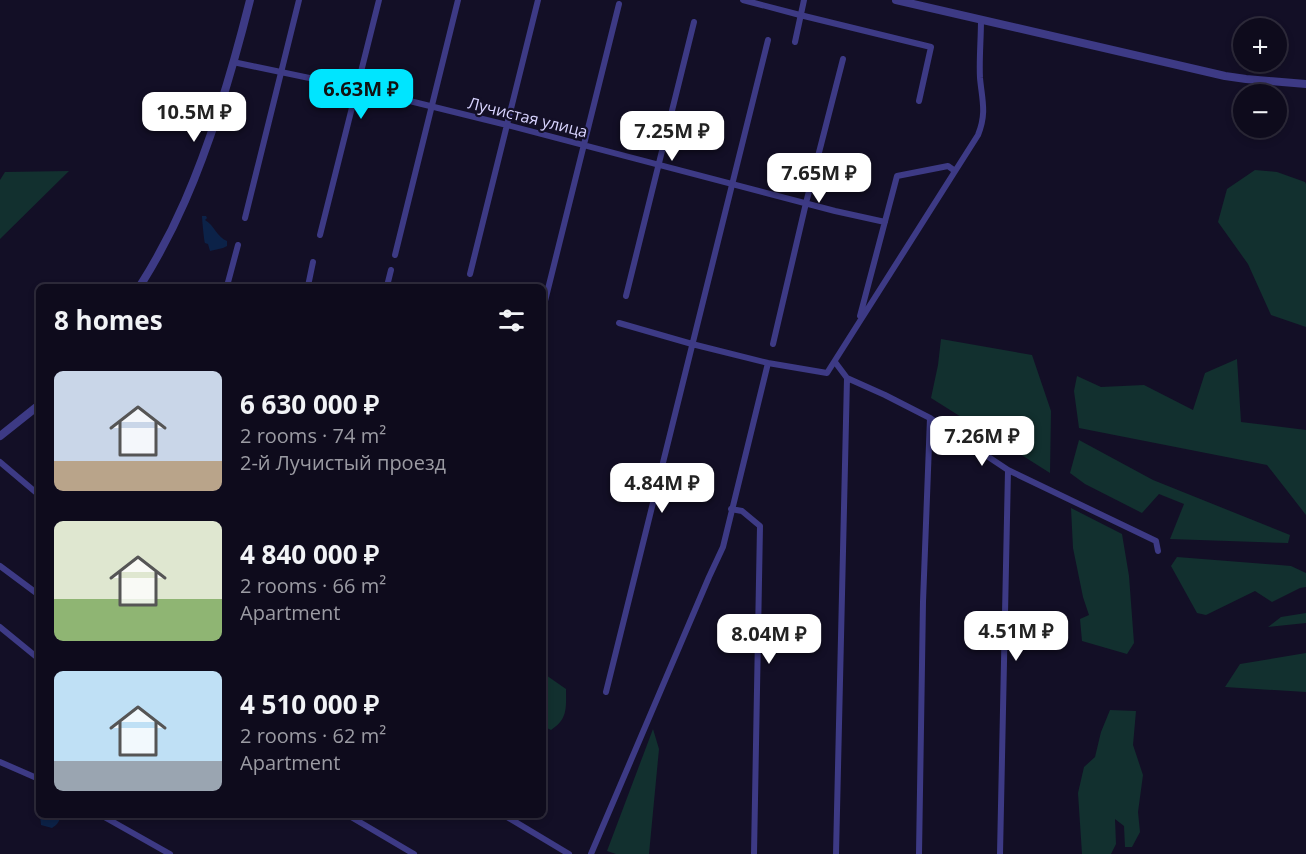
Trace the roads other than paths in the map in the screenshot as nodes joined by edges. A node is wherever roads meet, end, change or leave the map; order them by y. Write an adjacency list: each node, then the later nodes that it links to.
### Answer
1 (250, 0): 16 (street)
2 (299, 0): 17 (street)
3 (380, 0): 19 (street)
4 (458, 0): 21 (street)
5 (538, 0): 22 (street)
6 (743, 0): 10 (street)
7 (804, 0): 10 (street)
8 (896, 0): 11 (street)
9 (619, 4): 23 (street)
10 (800, 15): 14 (street); 20 (street)
11 (981, 20): 18 (street); 25 (street)
12 (694, 22): 24 (street)
13 (768, 40): 26 (street)
14 (795, 42)
15 (843, 59): 27 (street)
16 (233, 62): 17 (street, Лучистая улица); 36 (street)
17 (282, 73): 19 (street, Лучистая улица); 28 (street)
18 (1306, 84)
19 (357, 88): 21 (street, Лучистая улица); 30 (street)
20 (919, 101)
21 (432, 107): 22 (street, Лучистая улица); 32 (street)
22 (507, 125): 23 (street, Лучистая улица); 35 (street)
23 (584, 145): 24 (street, Лучистая улица); 41 (street)
24 (659, 165): 26 (street, Лучистая улица); 40 (street)
25 (955, 171): 29 (street); 42 (street)
26 (732, 184): 27 (street, Лучистая улица); 44 (street)
27 (806, 203): 29 (street, Лучистая улица); 45 (street)
28 (245, 218)
29 (885, 222): 42 (street)
30 (320, 235)
31 (238, 244): 37 (street)
32 (395, 255)
33 (313, 262): 38 (street)
34 (391, 270): 39 (street)
35 (470, 274)
36 (141, 284)
37 (228, 284)
38 (308, 284)
39 (388, 284)
40 (626, 296)
41 (546, 298)
42 (858, 322): 46 (street)
43 (619, 323): 44 (street)
44 (692, 344): 47 (street); 61 (street)
45 (774, 344)
46 (835, 362): 47 (street); 48 (street)
47 (768, 363): 55 (street)
48 (847, 378): 50 (street); 72 (street)
49 (36, 407): 51 (street)
50 (930, 418): 53 (street); 73 (street)
51 (0, 435)
52 (0, 462): 54 (street)
53 (1008, 470): 56 (street); 74 (street)
54 (36, 492)
55 (731, 509): 70 (street); 71 (street)
56 (1158, 551)
57 (0, 566): 58 (street)
58 (36, 593)
59 (0, 627): 60 (street)
60 (36, 656)
61 (606, 692)
62 (0, 762): 63 (street)
63 (36, 778)
64 (106, 818): 67 (street)
65 (353, 818): 68 (street)
66 (509, 818): 69 (street)
67 (170, 854)
68 (414, 854)
69 (569, 854)
70 (591, 854)
71 (754, 854)
72 (836, 854)
73 (919, 854)
74 (1000, 854)

